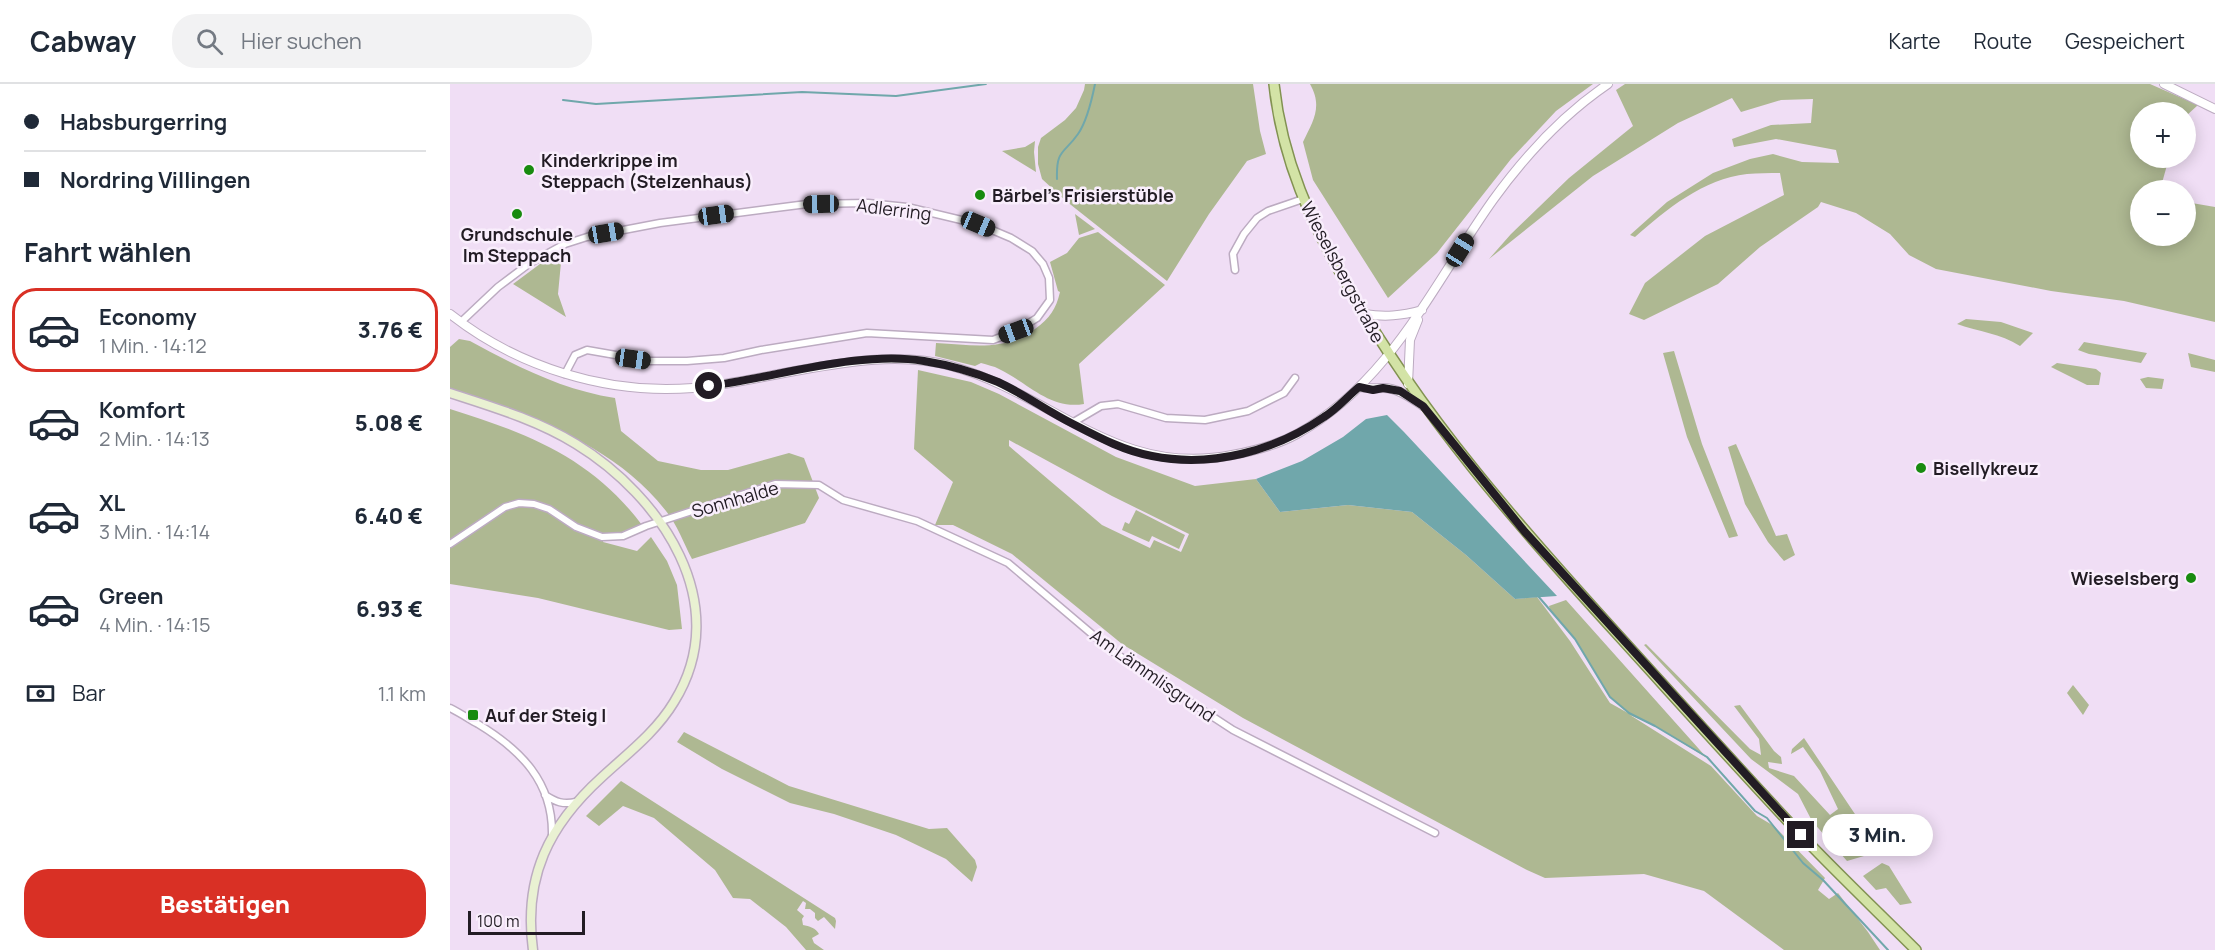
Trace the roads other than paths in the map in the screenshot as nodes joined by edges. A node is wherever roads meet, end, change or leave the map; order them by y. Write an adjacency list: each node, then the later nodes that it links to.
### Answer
1 (1274, 84): 5 (main road, Wieselsbergstraße)
2 (1608, 84): 7 (street)
3 (2164, 84): 4 (street)
4 (2215, 109)
5 (1303, 199): 6 (street); 9 (main road, Wieselsbergstraße)
6 (1235, 270)
7 (1422, 310): 9 (street); 11 (street); 14 (street)
8 (450, 314): 10 (street)
9 (1364, 314): 11 (main road, Wieselsbergstraße)
10 (461, 322): 12 (street); 12 (street, Adlerring)
11 (1388, 355): 14 (main road, Wieselsbergstraße); 15 (street)
12 (565, 374): 18 (street)
13 (1295, 378): 18 (street)
14 (1408, 384): 17 (main road, Wieselsbergstraße)
15 (1359, 387): 17 (street); 18 (street)
16 (450, 393): 20 (main road)
17 (1423, 406): 28 (main road, Wieselsbergstraße)
18 (1071, 424)
19 (843, 500): 20 (street, Sonnhalde); 25 (street, Am Lämmlisgrund)
20 (661, 522): 21 (street, Sonnhalde); 24 (main road)
21 (450, 544)
22 (450, 708): 23 (street)
23 (545, 795): 24 (street); 26 (street)
24 (577, 802): 26 (main road)
25 (1435, 833)
26 (552, 836): 27 (main road)
27 (533, 950)
28 (1916, 950)

